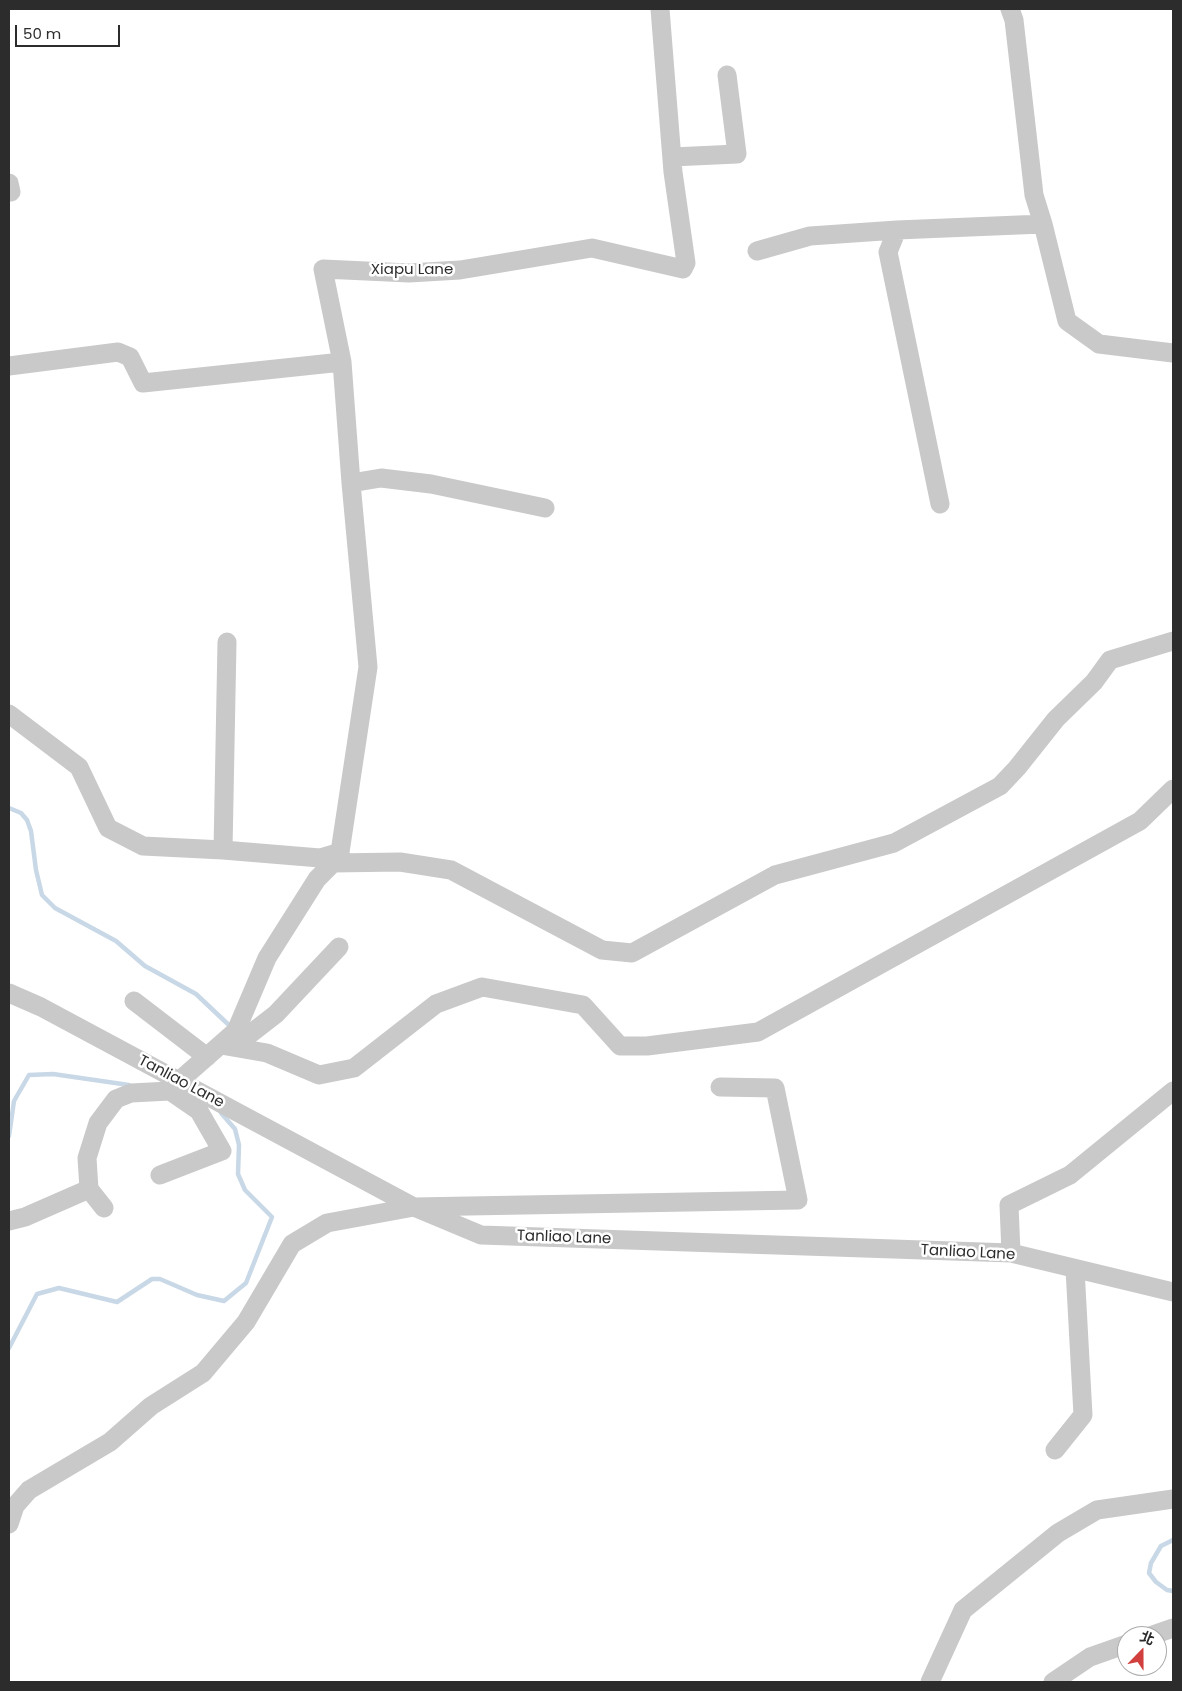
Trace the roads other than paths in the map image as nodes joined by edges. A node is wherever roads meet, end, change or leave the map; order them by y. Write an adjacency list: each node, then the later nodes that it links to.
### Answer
1 (660, 9): 4 (street, Xiapu Lane)
2 (1010, 9): 5 (street)
3 (727, 75): 4 (street)
4 (672, 157): 9 (street, Xiapu Lane)
5 (1043, 224): 6 (street); 8 (street)
6 (897, 230): 7 (street); 12 (street)
7 (757, 251)
8 (1173, 353)
9 (342, 362): 10 (street); 11 (street)
10 (9, 366)
11 (351, 483): 13 (street); 18 (street)
12 (940, 504)
13 (545, 508)
14 (1173, 641): 22 (street)
15 (227, 642): 18 (street)
16 (9, 714): 18 (street)
17 (1173, 789): 23 (street)
18 (223, 850)
19 (339, 947): 22 (street)
20 (9, 993): 24 (street, Tanliao Lane)
21 (134, 1001): 23 (street)
22 (236, 1031): 23 (street)
23 (214, 1051): 24 (street)
24 (179, 1081): 29 (street, Tanliao Lane)
25 (720, 1087): 29 (street)
26 (1173, 1091): 32 (street)
27 (160, 1175): 28 (street)
28 (89, 1189): 30 (street); 31 (street)
29 (414, 1207): 32 (street, Tanliao Lane); 37 (street)
30 (104, 1208)
31 (9, 1221)
32 (1011, 1254): 33 (street, Tanliao Lane)
33 (1075, 1269): 34 (street, Tanliao Lane); 35 (street)
34 (1173, 1292)
35 (1055, 1450)
36 (1173, 1499): 39 (street)
37 (9, 1524)
38 (1117, 1648): 40 (street)
39 (930, 1682)
40 (1053, 1682)

